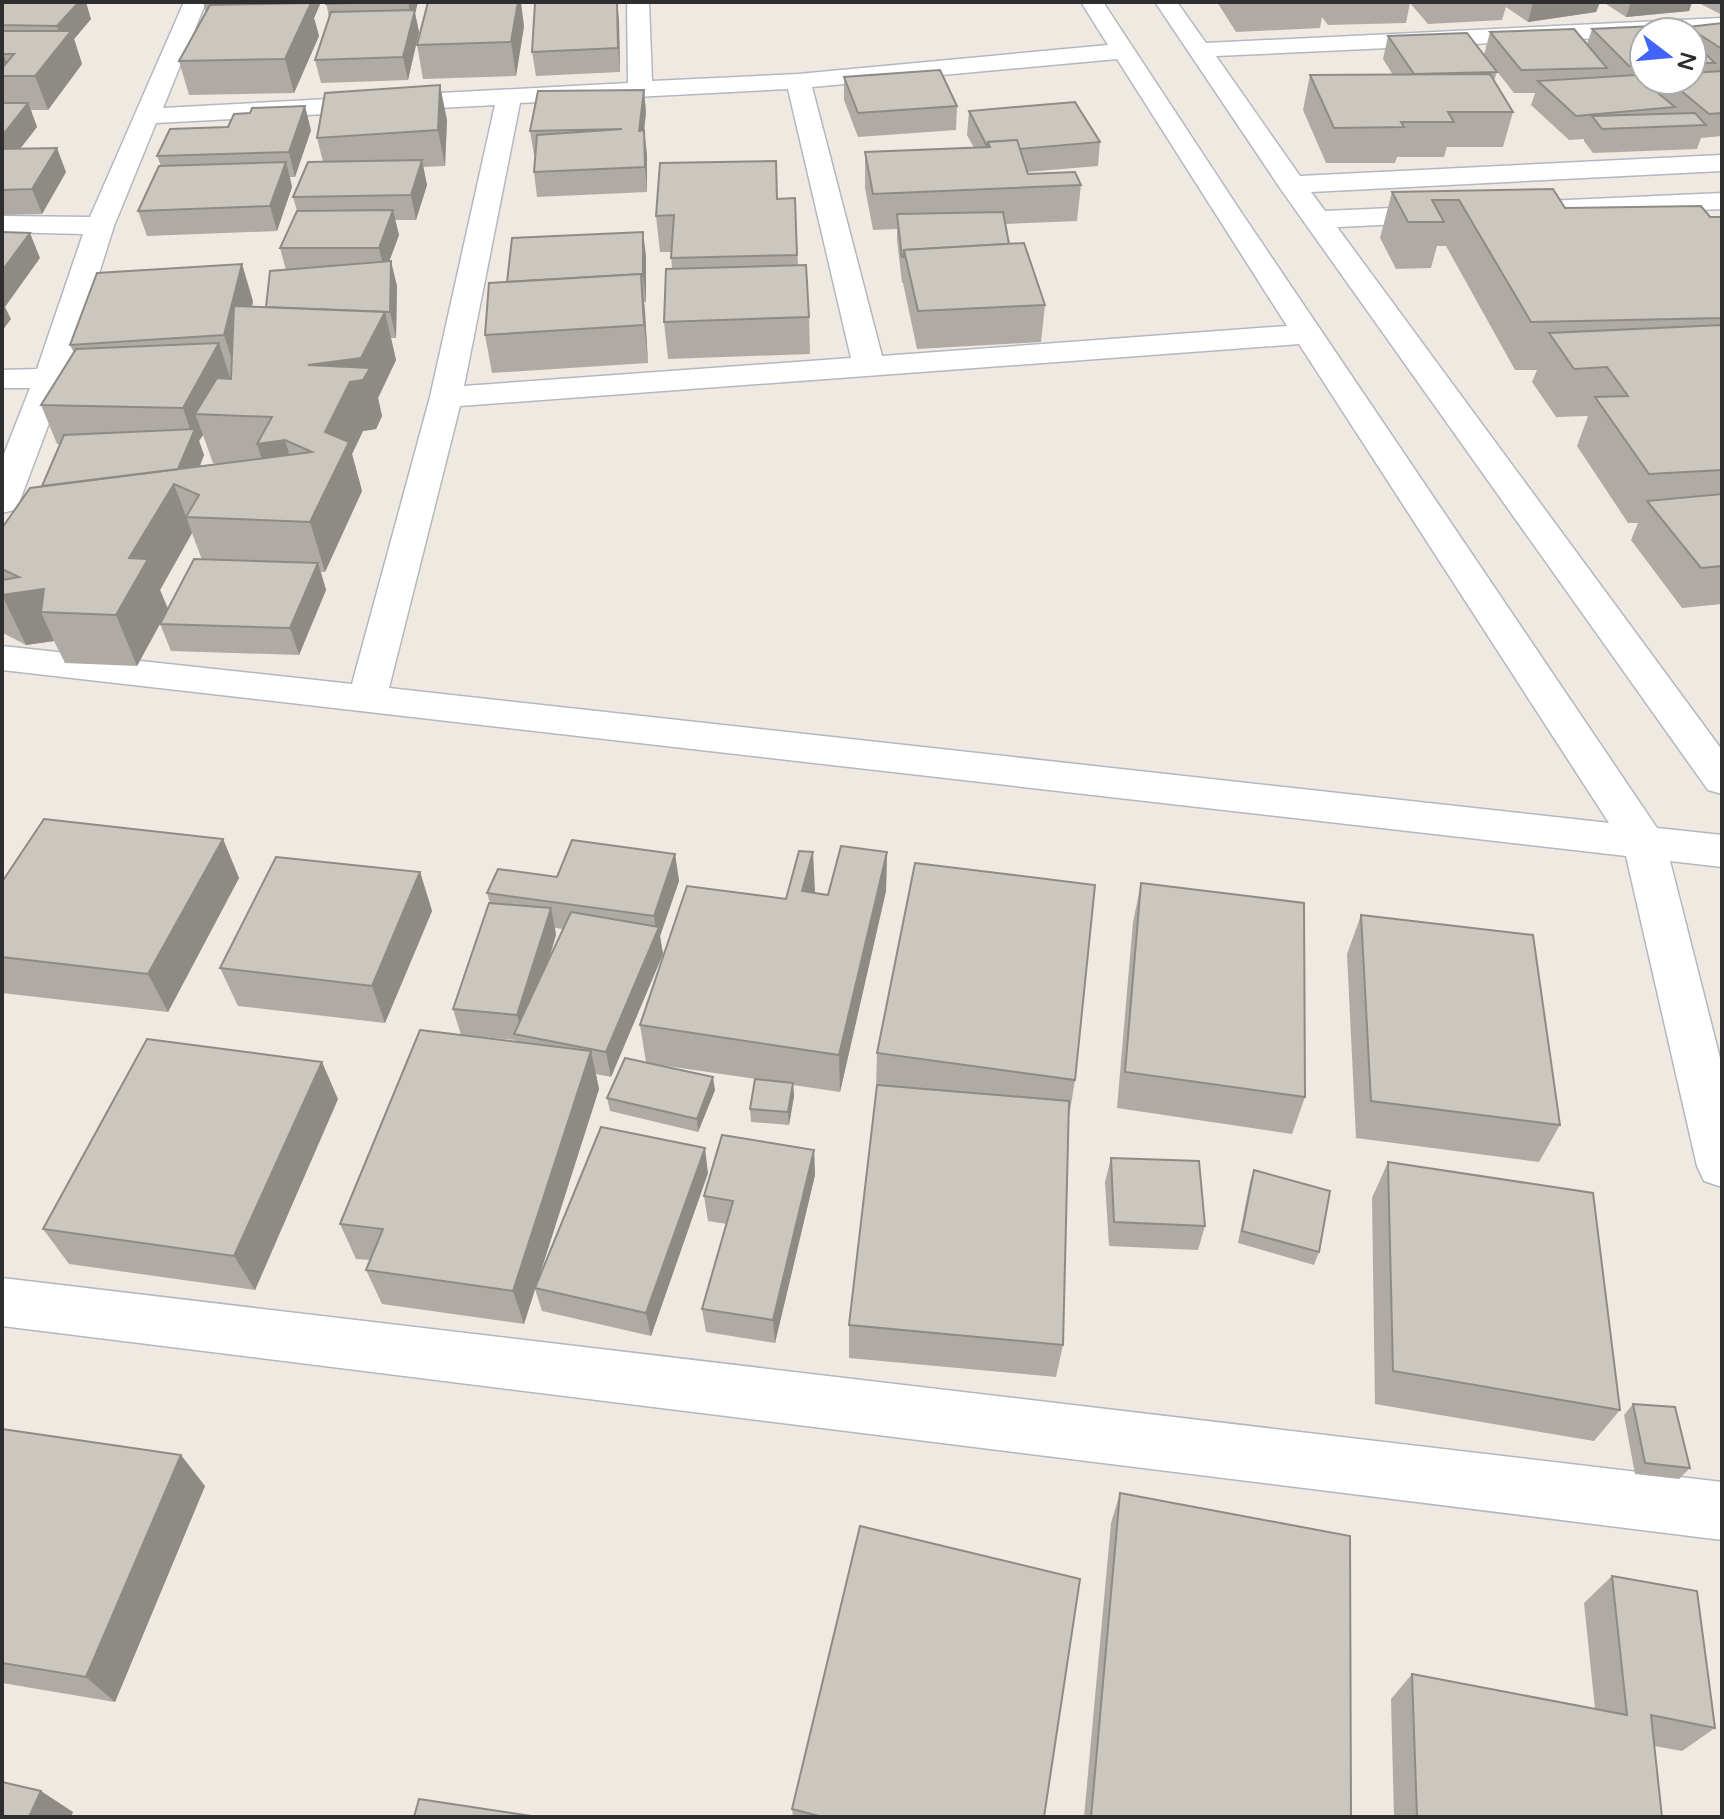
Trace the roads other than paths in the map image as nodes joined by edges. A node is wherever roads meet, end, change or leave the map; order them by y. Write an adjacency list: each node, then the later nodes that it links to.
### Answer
1 (195, 2): 11 (street)
2 (638, 2): 9 (street)
3 (1092, 2): 7 (street)
4 (1166, 2): 6 (street)
5 (1722, 25): 6 (street)
6 (1199, 50): 13 (street)
7 (1124, 51): 8 (street); 18 (street)
8 (798, 81): 9 (street); 19 (street)
9 (640, 90): 10 (street)
10 (509, 97): 11 (street); 22 (street)
11 (149, 116): 17 (street)
12 (1722, 163): 13 (street)
13 (1292, 185): 15 (street)
14 (1722, 201): 15 (street)
15 (1318, 220): 26 (street)
16 (2, 224): 17 (street)
17 (100, 226): 20 (street)
18 (1308, 334): 19 (street); 27 (street)
19 (869, 366): 22 (street)
20 (50, 378): 21 (street); 23 (street)
21 (2, 379)
22 (446, 397): 25 (street)
23 (2, 503)
24 (2, 658): 25 (street)
25 (367, 700): 27 (street)
26 (1722, 780)
27 (1645, 844): 28 (street); 29 (street)
28 (1722, 851)
29 (1722, 1166)
30 (2, 1302): 31 (street)
31 (1722, 1511)

